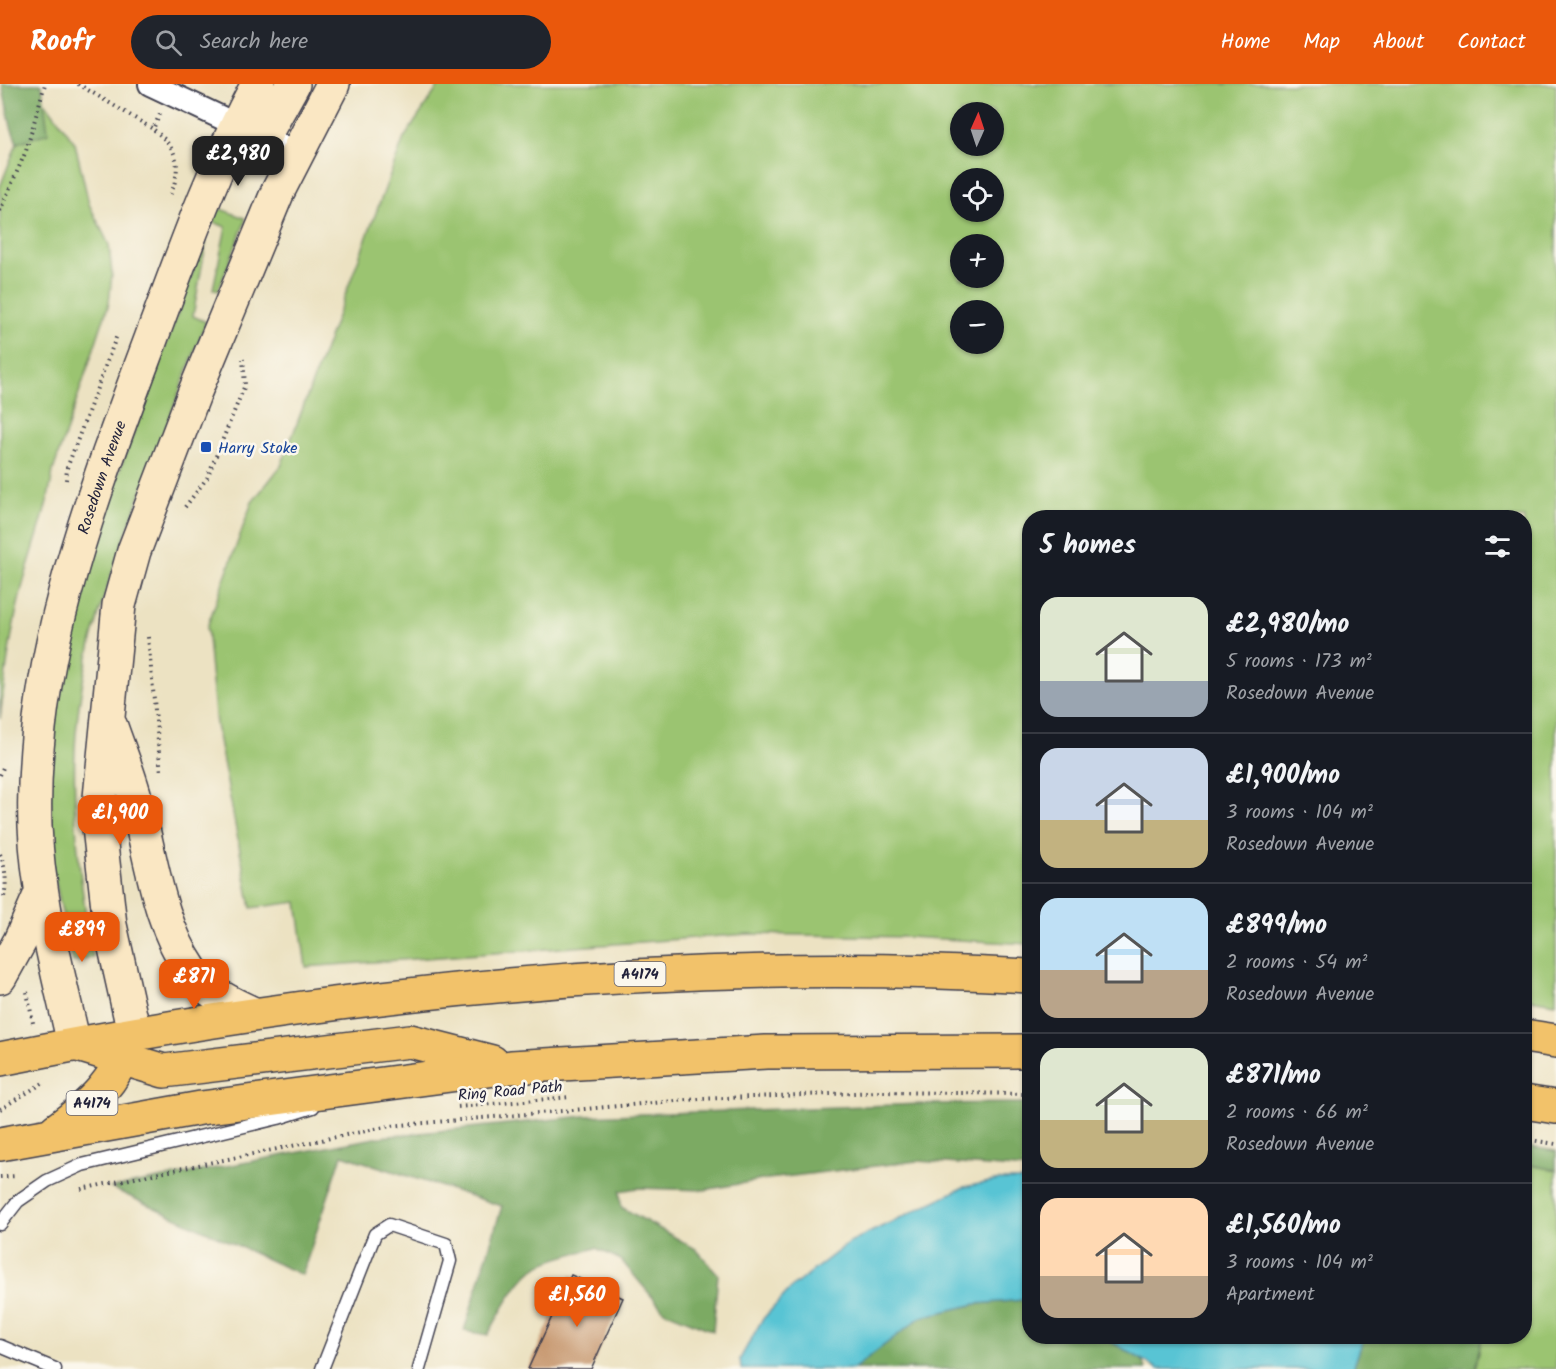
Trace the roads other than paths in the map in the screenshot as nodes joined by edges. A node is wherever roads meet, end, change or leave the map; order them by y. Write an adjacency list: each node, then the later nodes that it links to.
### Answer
1 (150, 84): 5 (street)
2 (258, 84): 5 (street, Rosedown Avenue)
3 (293, 84): 5 (street)
4 (333, 84): 6 (street)
5 (250, 132): 6 (street); 8 (street, Rosedown Avenue)
6 (296, 153): 7 (street)
7 (108, 720): 11 (street); 15 (street)
8 (41, 893): 10 (street, Rosedown Avenue); 14 (street, Rosedown Avenue)
9 (1022, 976): 11 (main road, A4174)
10 (14, 985)
11 (254, 1014): 15 (main road, A4174)
12 (1532, 1037): 13 (main road)
13 (1556, 1041)
14 (74, 1044): 15 (main road, A4174); 17 (main road, A4174)
15 (128, 1046): 18 (main road, A4174); 22 (main road, A4174)
16 (1022, 1051): 18 (main road, A4174)
17 (0, 1059)
18 (512, 1067): 19 (main road, A4174)
19 (394, 1081): 22 (main road, A4174); 24 (lane)
20 (1532, 1103): 21 (main road)
21 (1556, 1107)
22 (50, 1134): 23 (main road, A4174)
23 (0, 1144)
24 (0, 1224)
25 (0, 1347): 26 (lane)
26 (55, 1369)
27 (322, 1369): 28 (lane)
28 (419, 1369)

